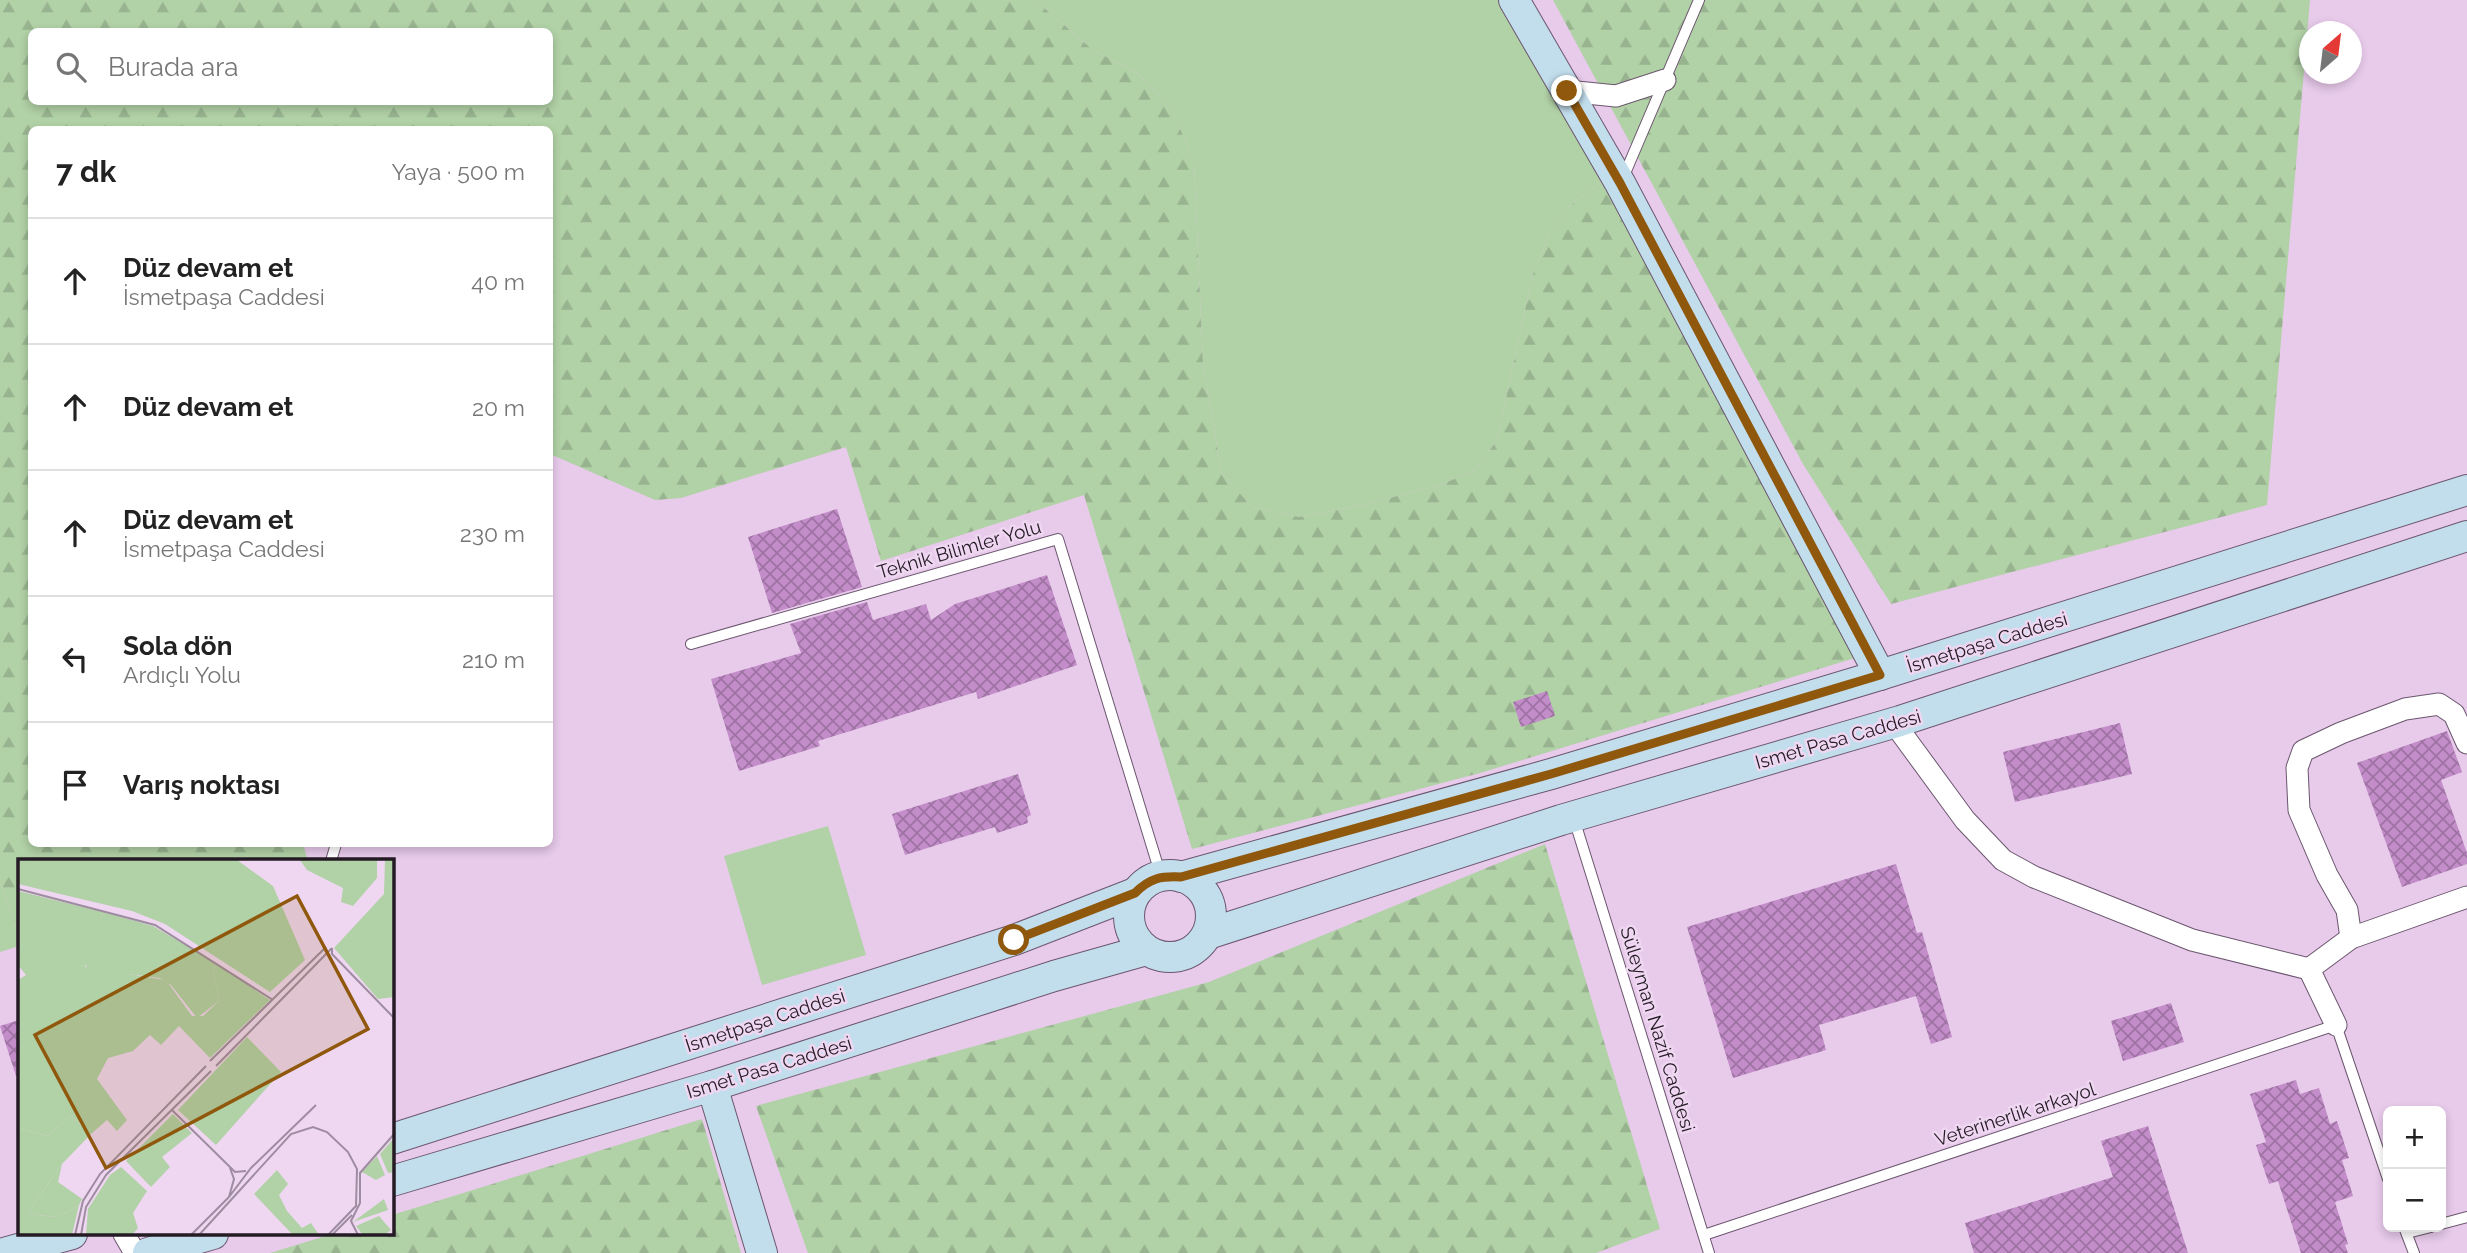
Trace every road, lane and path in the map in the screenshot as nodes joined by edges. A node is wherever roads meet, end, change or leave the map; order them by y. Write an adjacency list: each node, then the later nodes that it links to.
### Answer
1 (1514, 0): 4 (main road)
2 (1699, 0): 3 (lane)
3 (1665, 80): 4 (street); 5 (lane)
4 (1567, 91): 5 (main road)
5 (1620, 183): 9 (main road)
6 (2467, 491): 9 (main road, İsmetpaşa Caddesi)
7 (2467, 536): 10 (main road, Ismet Pasa Caddesi)
8 (691, 644): 13 (lane, Teknik Bilimler Yolu)
9 (1880, 675): 13 (main road, İsmetpaşa Caddesi)
10 (1894, 723): 12 (main road, Ismet Pasa Caddesi); 19 (street)
11 (2467, 743): 17 (street)
12 (1573, 816): 16 (main road, Ismet Pasa Caddesi); 28 (lane, Süleyman Nazif Caddesi)
13 (1171, 876): 14 (main road); 16 (main road)
14 (1135, 893): 18 (main road); 22 (main road, İsmetpaşa Caddesi)
15 (2467, 897): 17 (street)
16 (1208, 934): 18 (main road)
17 (2351, 938): 19 (street)
18 (1146, 950): 21 (main road, Ismet Pasa Caddesi)
19 (2309, 969): 20 (street)
20 (2336, 1026): 23 (lane); 28 (lane, Veterinerlik arkayol)
21 (712, 1086): 24 (main road, Ismet Pasa Caddesi); 35 (main road)
22 (394, 1138)
23 (2385, 1169)
24 (394, 1180)
25 (2467, 1217): 26 (lane)
26 (2446, 1223)
27 (2407, 1232): 37 (lane)
28 (1704, 1235): 36 (lane, Süleyman Nazif Caddesi)
29 (65, 1236): 32 (main road)
30 (125, 1236): 33 (street)
31 (206, 1236): 34 (main road)
32 (4, 1253)
33 (135, 1253)
34 (148, 1253)
35 (762, 1253)
36 (1709, 1253)
37 (2414, 1253)

